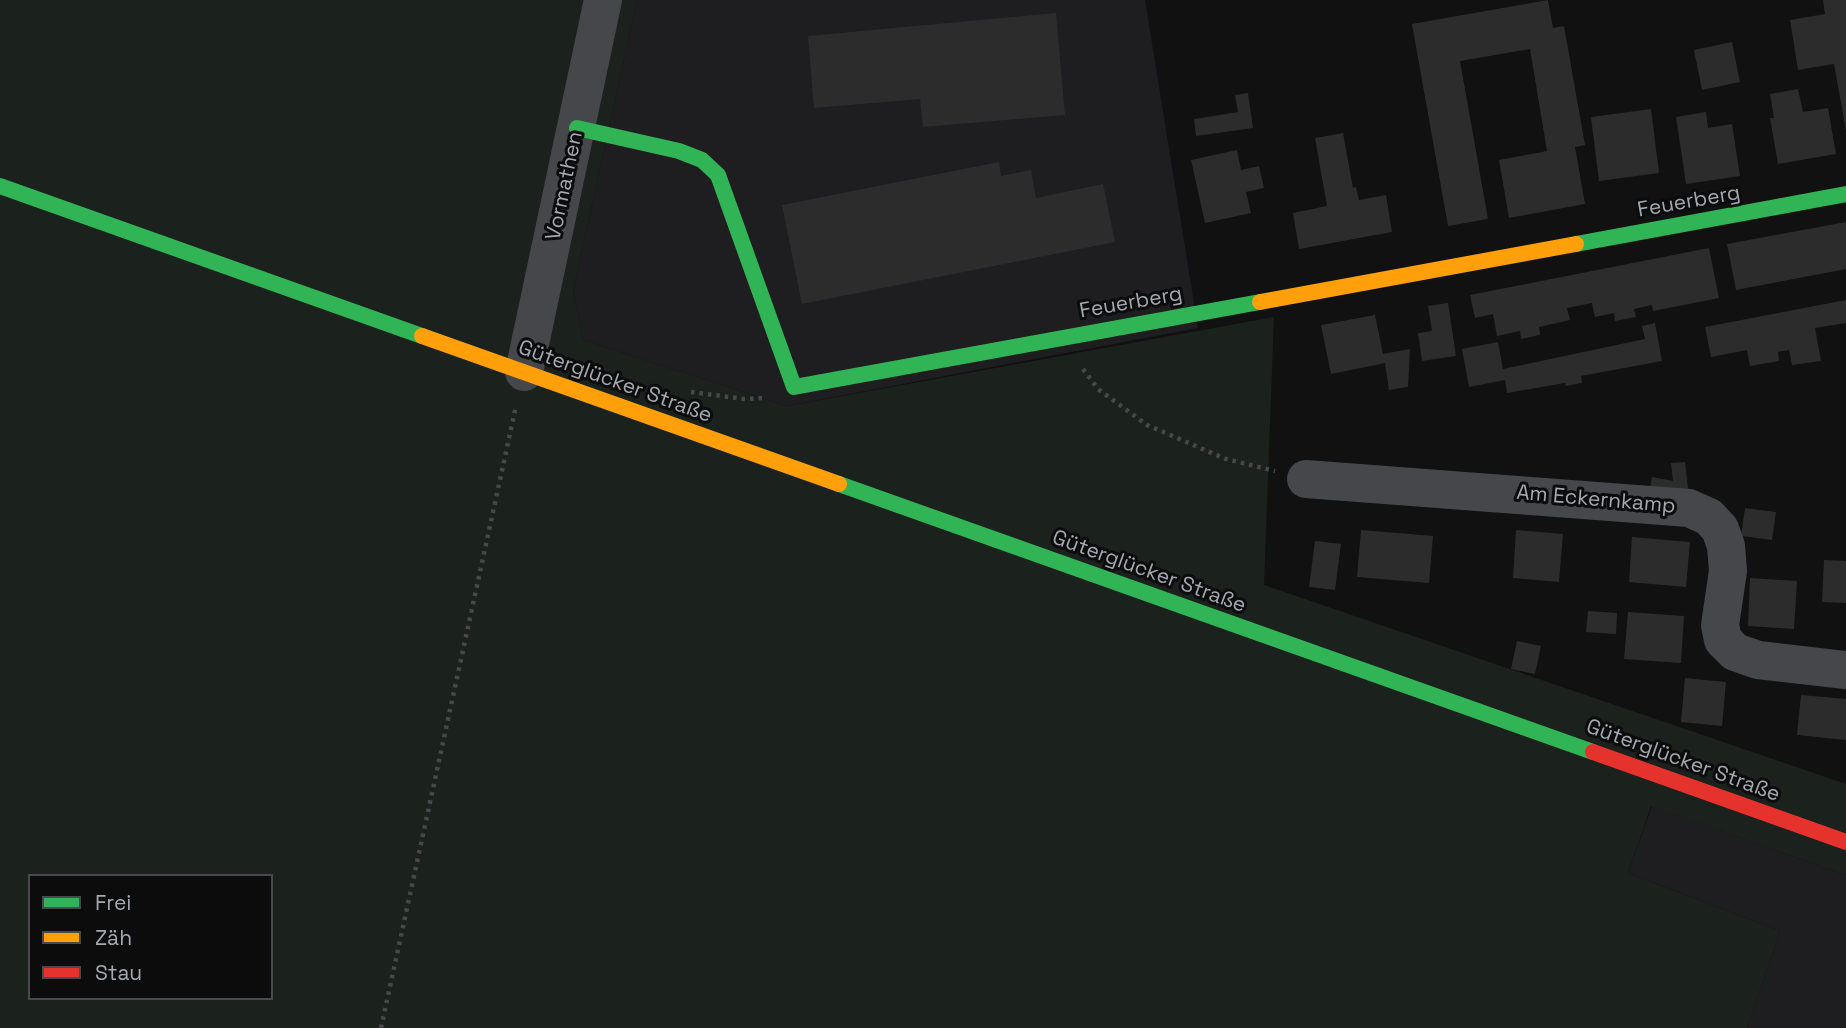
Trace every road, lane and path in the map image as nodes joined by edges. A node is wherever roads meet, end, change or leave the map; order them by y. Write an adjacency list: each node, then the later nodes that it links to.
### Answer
1 (603, 0): 2 (street, Vormathen)
2 (577, 128): 5 (street, Feuerberg); 6 (street, Vormathen)
3 (0, 186): 6 (street, Güterglücker Straße)
4 (1846, 194): 5 (street, Feuerberg)
5 (1060, 338): 7 (path)
6 (524, 372): 9 (street, Güterglücker Straße); 10 (path)
7 (1306, 479): 8 (street, Am Eckernkamp)
8 (1846, 670)
9 (1846, 842)
10 (381, 1028)

